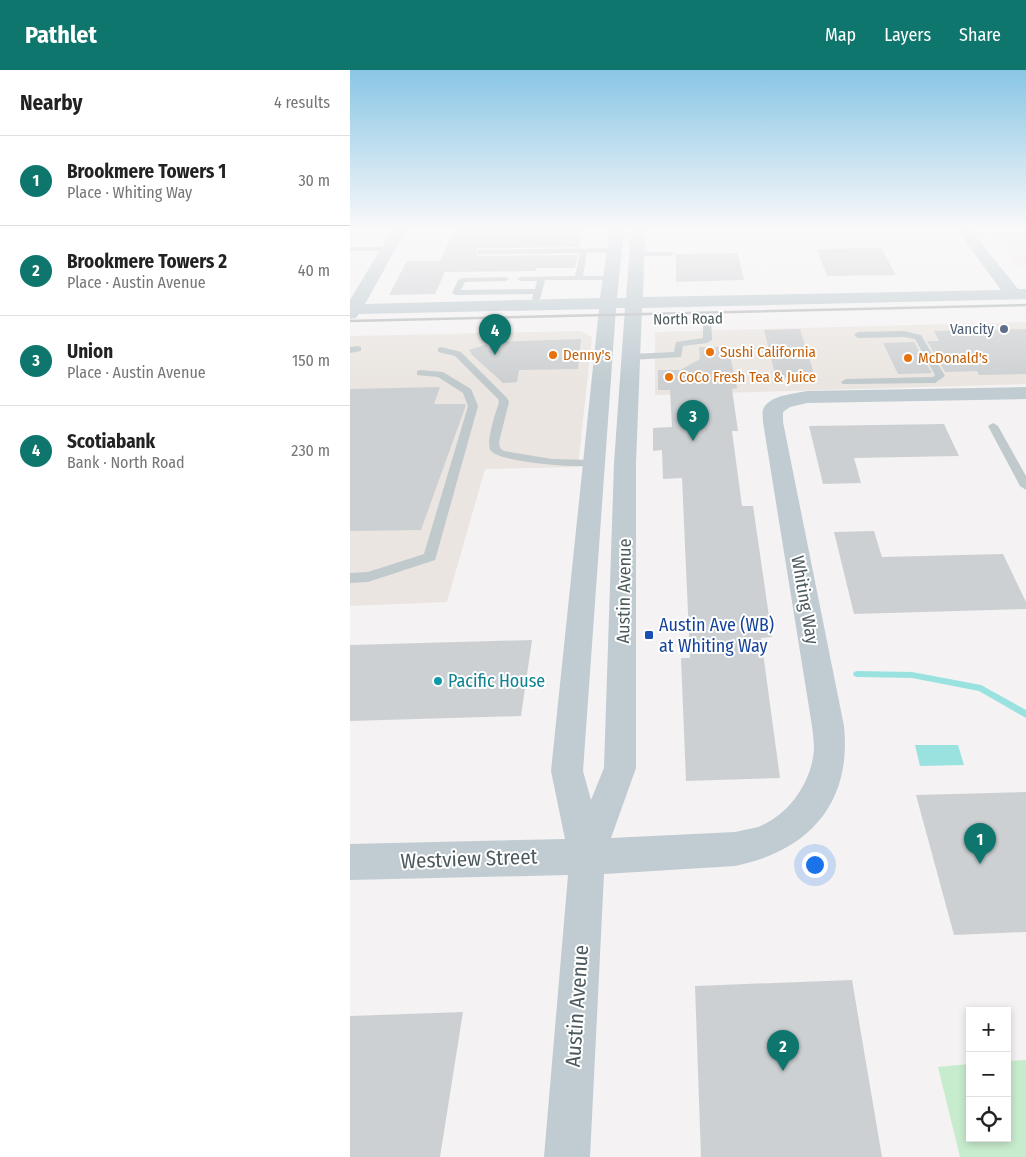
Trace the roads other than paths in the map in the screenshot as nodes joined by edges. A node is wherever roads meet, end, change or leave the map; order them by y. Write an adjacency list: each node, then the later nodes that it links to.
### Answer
1 (369, 281): 10 (main road)
2 (462, 281): 9 (lane)
3 (541, 281): 8 (lane)
4 (611, 281): 11 (main road, Austin Avenue)
5 (638, 281): 12 (main road, Austin Avenue)
6 (1008, 281): 7 (main road)
7 (1019, 294): 12 (main road, North Road)
8 (536, 299): 9 (main road, North Road); 11 (main road, North Road)
9 (453, 300): 10 (main road, North Road)
10 (353, 311)
11 (602, 315): 12 (main road, North Road); 24 (main road, Austin Avenue)
12 (639, 315): 18 (main road, Austin Avenue)
13 (726, 318): 15 (main road, North Road)
14 (687, 319): 15 (main road, North Road)
15 (707, 319): 18 (lane)
16 (858, 335): 20 (lane)
17 (441, 350): 24 (lane)
18 (631, 357): 23 (main road, Austin Avenue)
19 (420, 373): 26 (lane)
20 (844, 379)
21 (1026, 393): 27 (main road, Whiting Way)
22 (993, 426): 25 (lane)
23 (625, 462): 24 (main road); 27 (main road, Austin Avenue)
24 (593, 463): 27 (main road, Austin Avenue)
25 (1026, 486)
26 (350, 578)
27 (587, 856): 28 (main road, Westview Street); 29 (main road, Austin Avenue)
28 (350, 862)
29 (567, 1157)

